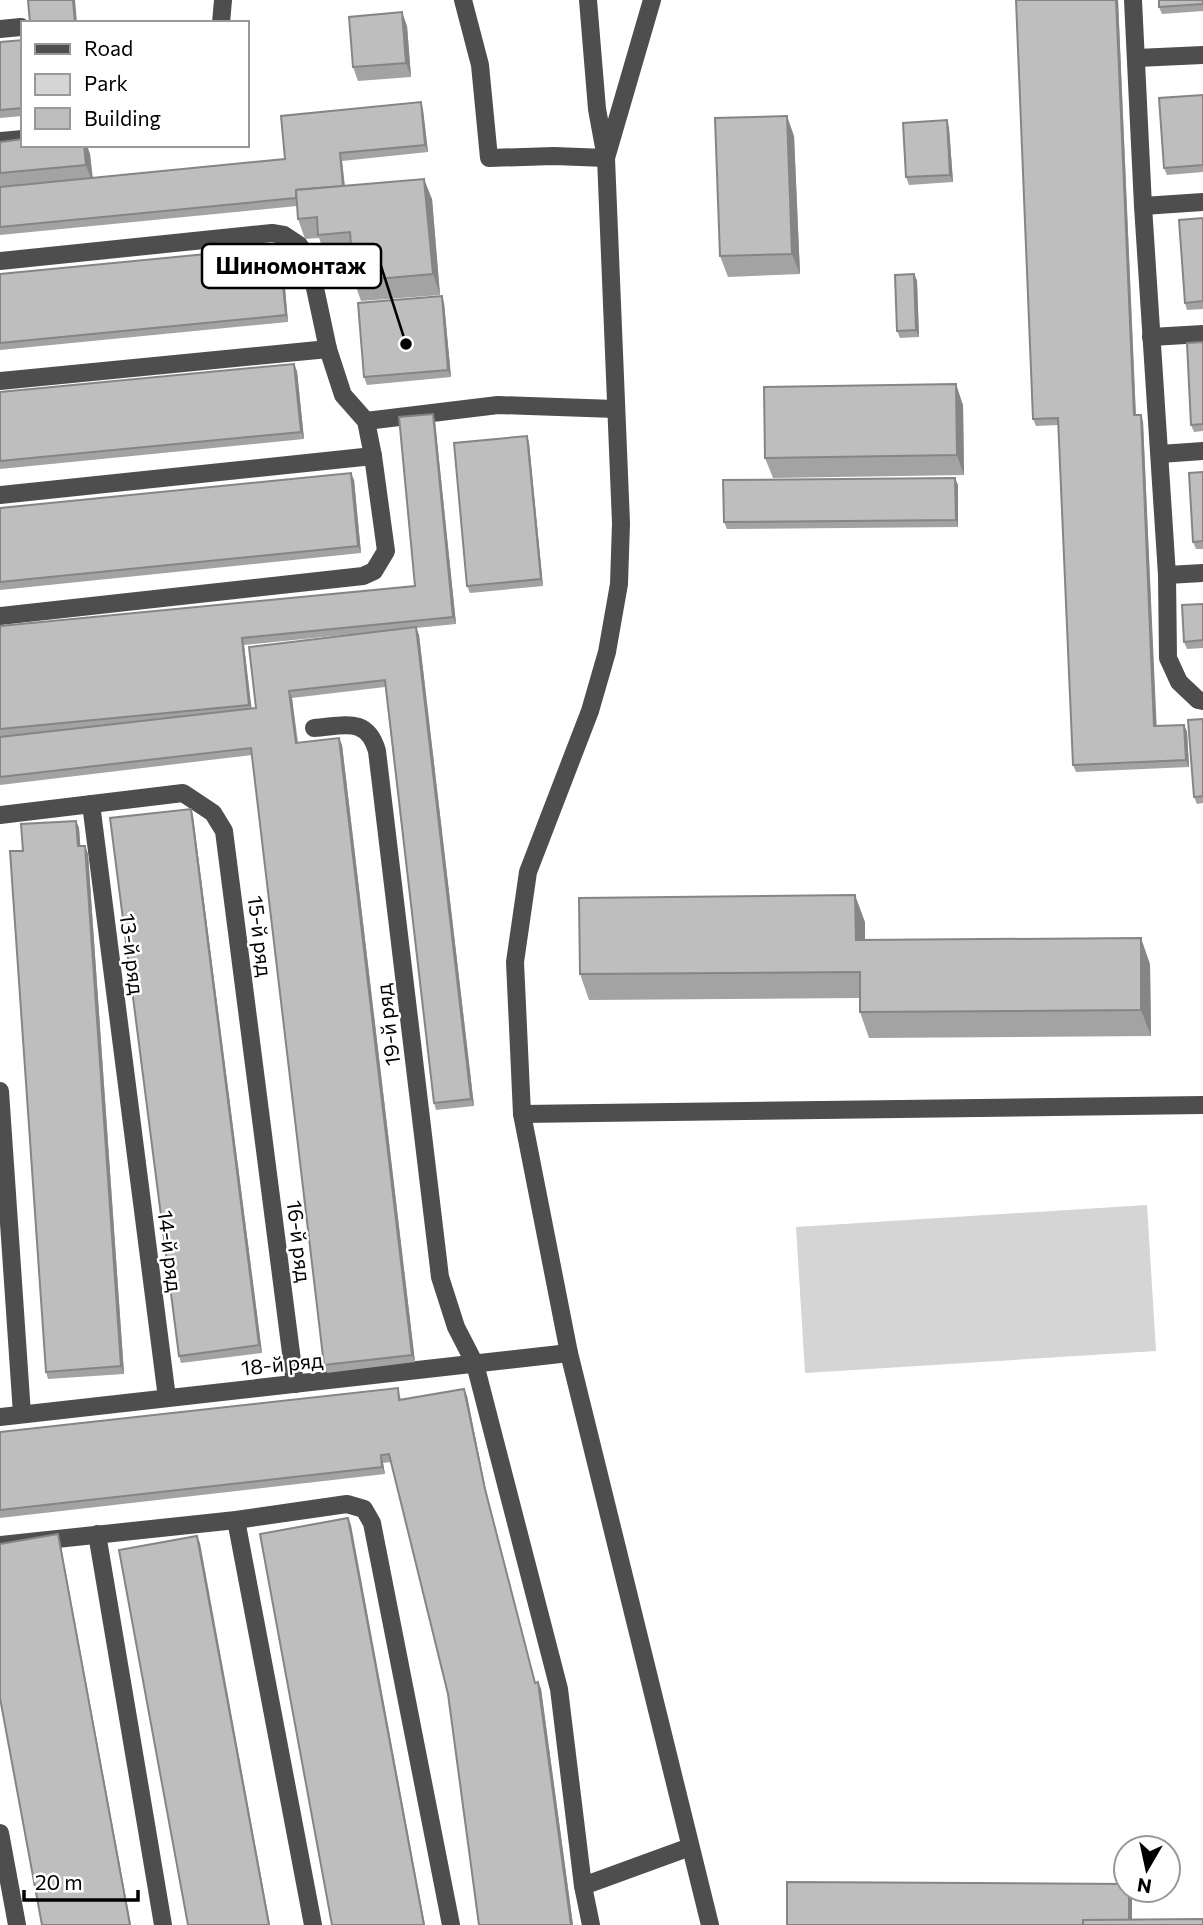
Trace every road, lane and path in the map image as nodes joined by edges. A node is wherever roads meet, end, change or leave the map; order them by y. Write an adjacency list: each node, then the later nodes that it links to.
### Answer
1 (223, 0): 6 (street)
2 (463, 0): 13 (street)
3 (589, 0): 13 (street)
4 (652, 0): 13 (street)
5 (1133, 0): 10 (street)
6 (221, 21)
7 (21, 27): 8 (street)
8 (0, 29)
9 (1203, 55): 10 (street)
10 (1137, 58): 15 (street)
11 (21, 139): 12 (street)
12 (0, 141)
13 (606, 158): 21 (street)
14 (1203, 202): 15 (street)
15 (1143, 206): 18 (street)
16 (0, 261): 19 (street)
17 (1203, 334): 18 (street)
18 (1151, 337): 24 (street)
19 (328, 349): 20 (street); 22 (street)
20 (0, 381)
21 (615, 409): 22 (street); 38 (street)
22 (366, 421): 25 (street)
23 (1203, 452): 24 (street)
24 (1160, 454): 28 (street)
25 (373, 456): 26 (street); 29 (street)
26 (0, 495)
27 (1203, 573): 28 (street)
28 (1167, 575): 30 (street)
29 (0, 616)
30 (1203, 701)
31 (314, 728): 40 (street, 19-й ряд)
32 (91, 804): 33 (street); 35 (street, 15-й ряд); 37 (street, 13-й ряд)
33 (0, 815)
34 (0, 1091): 43 (street)
35 (260, 1104): 41 (street, 16-й ряд)
36 (1203, 1105): 38 (street)
37 (130, 1110): 42 (street, 14-й ряд)
38 (522, 1114): 39 (street)
39 (569, 1353): 40 (street, 18-й ряд); 49 (street)
40 (475, 1364): 41 (street, 18-й ряд); 50 (street)
41 (295, 1384): 42 (street, 18-й ряд)
42 (167, 1398): 43 (street, 18-й ряд)
43 (22, 1414): 44 (street, 18-й ряд)
44 (0, 1417)
45 (236, 1520): 46 (street); 53 (street); 54 (street)
46 (97, 1534): 47 (street); 52 (street)
47 (0, 1545)
48 (0, 1833): 51 (street)
49 (690, 1847): 50 (street); 56 (street)
50 (583, 1886): 55 (street)
51 (17, 1925)
52 (163, 1925)
53 (313, 1925)
54 (451, 1925)
55 (591, 1925)
56 (710, 1925)

